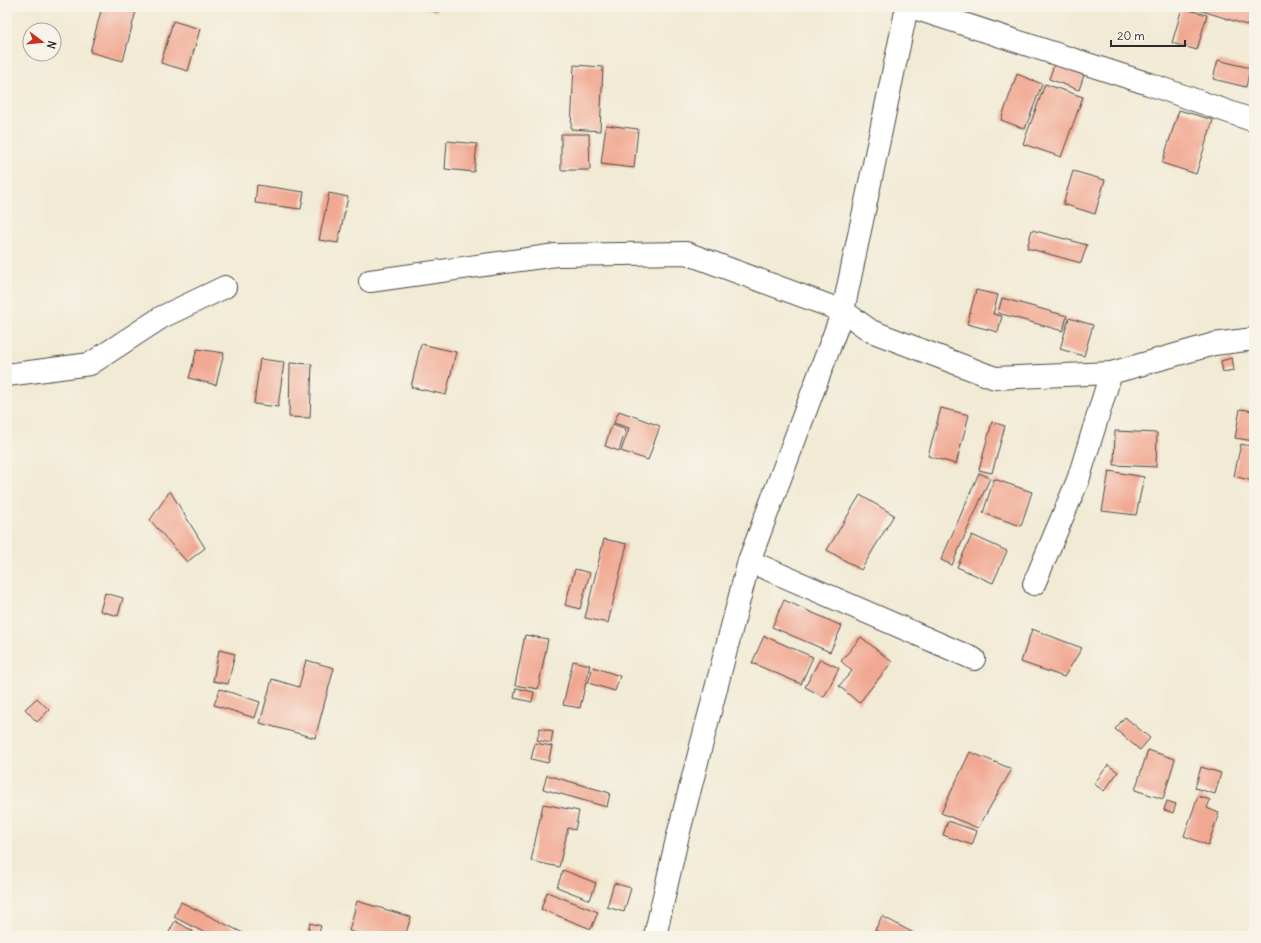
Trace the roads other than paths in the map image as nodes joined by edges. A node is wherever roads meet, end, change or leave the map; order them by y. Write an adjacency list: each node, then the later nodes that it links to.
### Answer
1 (907, 7): 6 (street)
2 (911, 7): 3 (street)
3 (1249, 119)
4 (370, 281): 6 (street)
5 (225, 286): 9 (street)
6 (843, 311): 8 (street); 10 (street)
7 (1254, 339): 8 (street)
8 (1111, 373): 11 (street)
9 (7, 375)
10 (749, 561): 12 (street); 13 (street)
11 (1034, 584)
12 (974, 659)
13 (655, 936)

